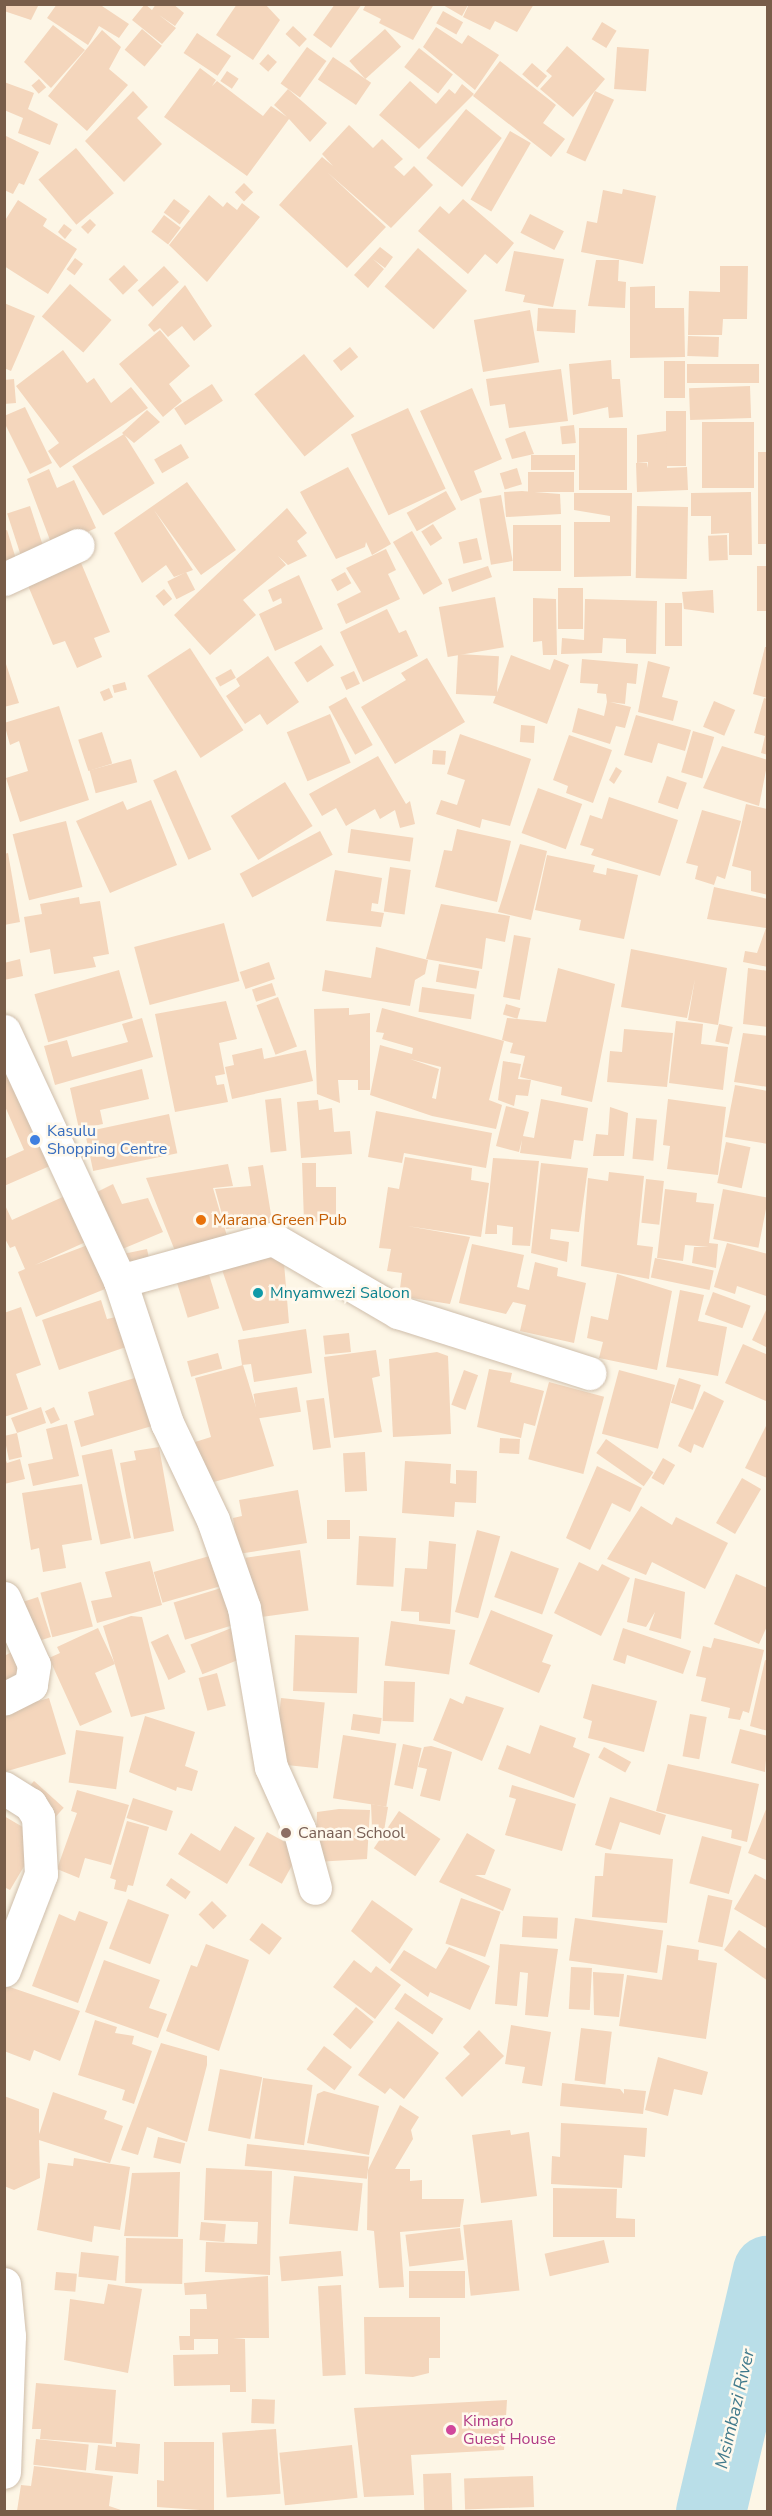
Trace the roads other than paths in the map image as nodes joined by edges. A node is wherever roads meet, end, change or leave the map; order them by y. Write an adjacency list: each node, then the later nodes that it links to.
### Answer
1 (78, 545): 2 (street)
2 (4, 579)
3 (4, 1031): 4 (street)
4 (120, 1281): 5 (street); 9 (street)
5 (589, 1373)
6 (4, 1598): 7 (street)
7 (4, 1699)
8 (4, 1788): 10 (street)
9 (315, 1888)
10 (4, 1970)
11 (4, 2284): 12 (street)
12 (4, 2472)

